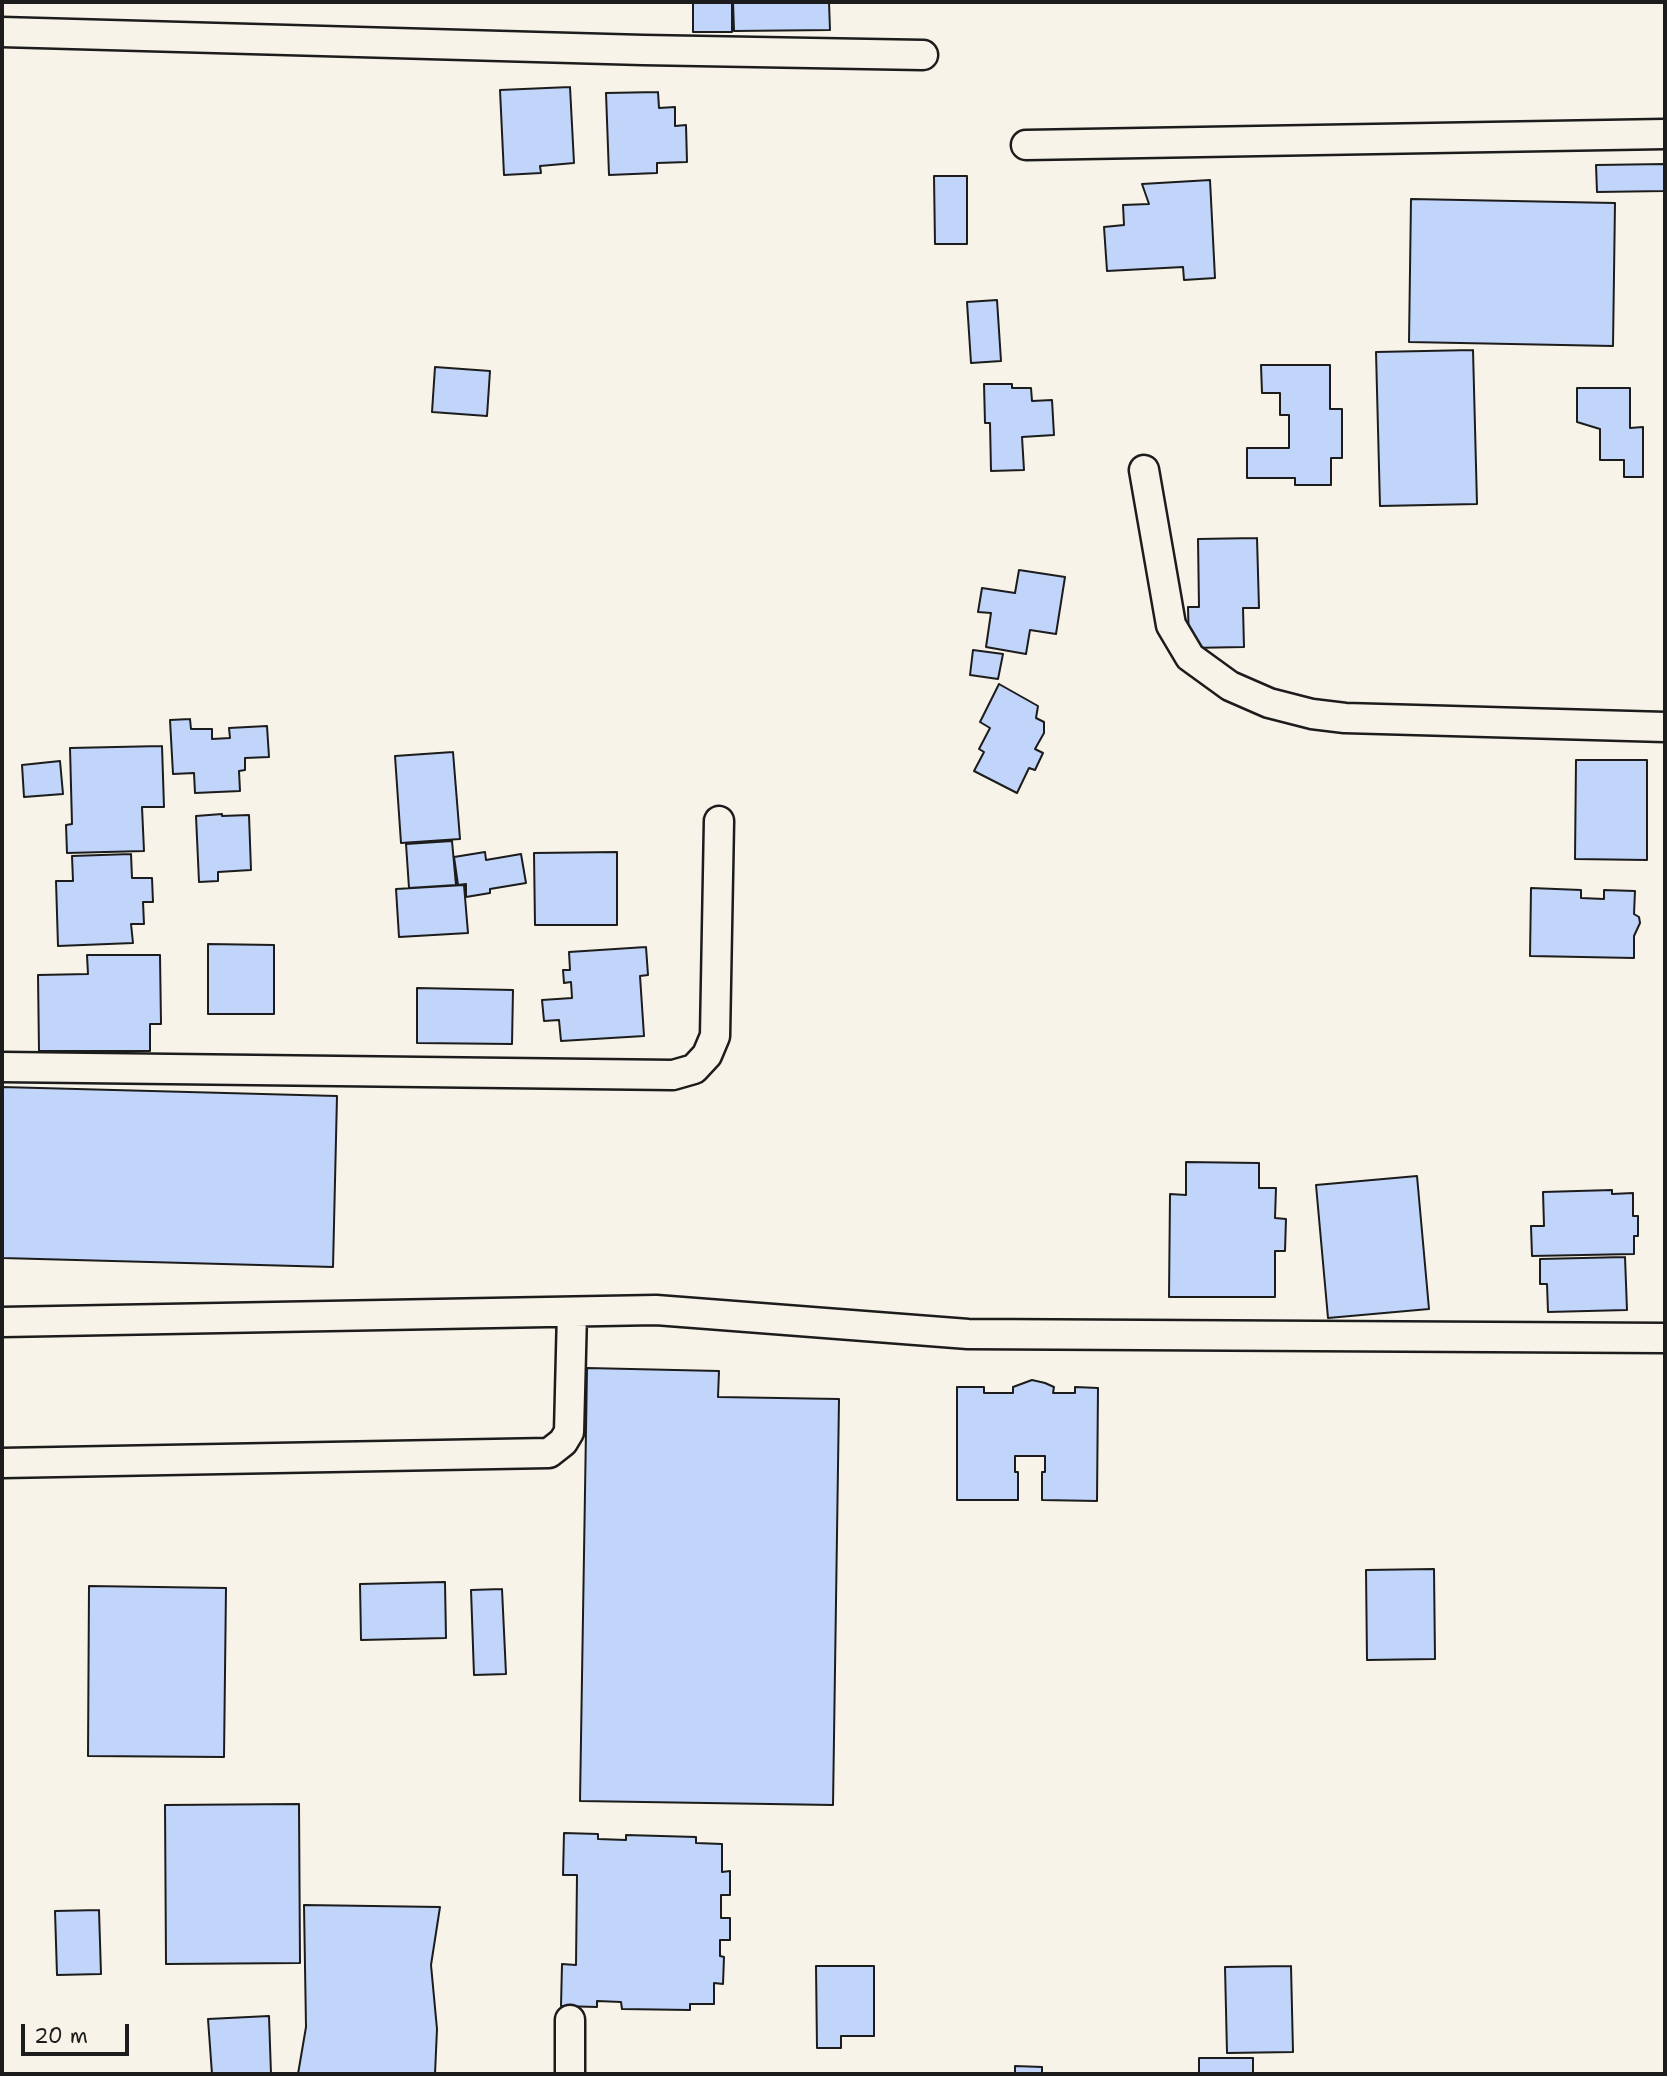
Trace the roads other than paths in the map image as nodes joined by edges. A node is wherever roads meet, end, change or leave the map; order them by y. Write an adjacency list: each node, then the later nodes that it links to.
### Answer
1 (2, 32): 2 (street)
2 (923, 55)
3 (1665, 134): 4 (street)
4 (1026, 145)
5 (1144, 470): 6 (street)
6 (1665, 727)
7 (719, 821): 8 (street)
8 (2, 1067)
9 (572, 1312): 10 (street); 11 (street); 12 (street)
10 (2, 1322)
11 (1665, 1338)
12 (2, 1464)
13 (570, 2020): 14 (street)
14 (570, 2074)

